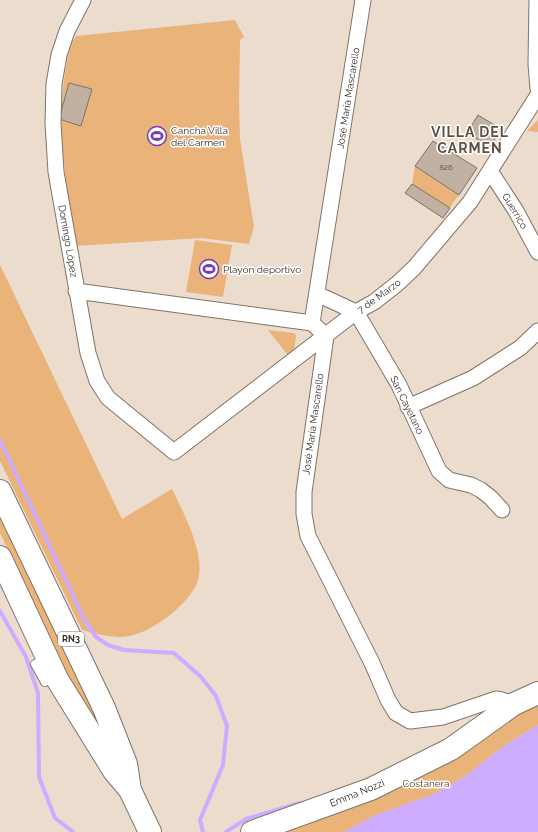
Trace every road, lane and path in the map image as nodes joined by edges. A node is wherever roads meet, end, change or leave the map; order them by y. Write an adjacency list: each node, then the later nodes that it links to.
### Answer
1 (83, 0): 8 (street, Domingo López)
2 (363, 0): 9 (street, José María Mascarello)
3 (537, 0): 4 (street)
4 (538, 89)
5 (538, 95): 6 (street, 7 de Marzo)
6 (490, 171): 7 (street, Guerrico); 10 (street, 7 de Marzo)
7 (538, 252)
8 (76, 291): 11 (street); 15 (street, Domingo López)
9 (317, 294): 10 (street); 11 (street, José María Mascarello)
10 (356, 312): 13 (street, 7 de Marzo); 14 (street, San Cayetano)
11 (312, 323): 13 (street)
12 (538, 331): 14 (street)
13 (326, 336): 15 (street, 7 de Marzo); 22 (street, José María Mascarello)
14 (408, 407): 17 (street, San Cayetano)
15 (174, 452)
16 (0, 491): 23 (main road, RN3)
17 (502, 510)
18 (0, 557): 19 (main road, RN3)
19 (48, 659): 20 (lane); 23 (main road, RN3)
20 (45, 682)
21 (538, 693): 22 (main road, Emma Nozzi)
22 (514, 704): 25 (main road, Emma Nozzi)
23 (130, 790): 24 (main road, RN3)
24 (150, 832)
25 (252, 832)

